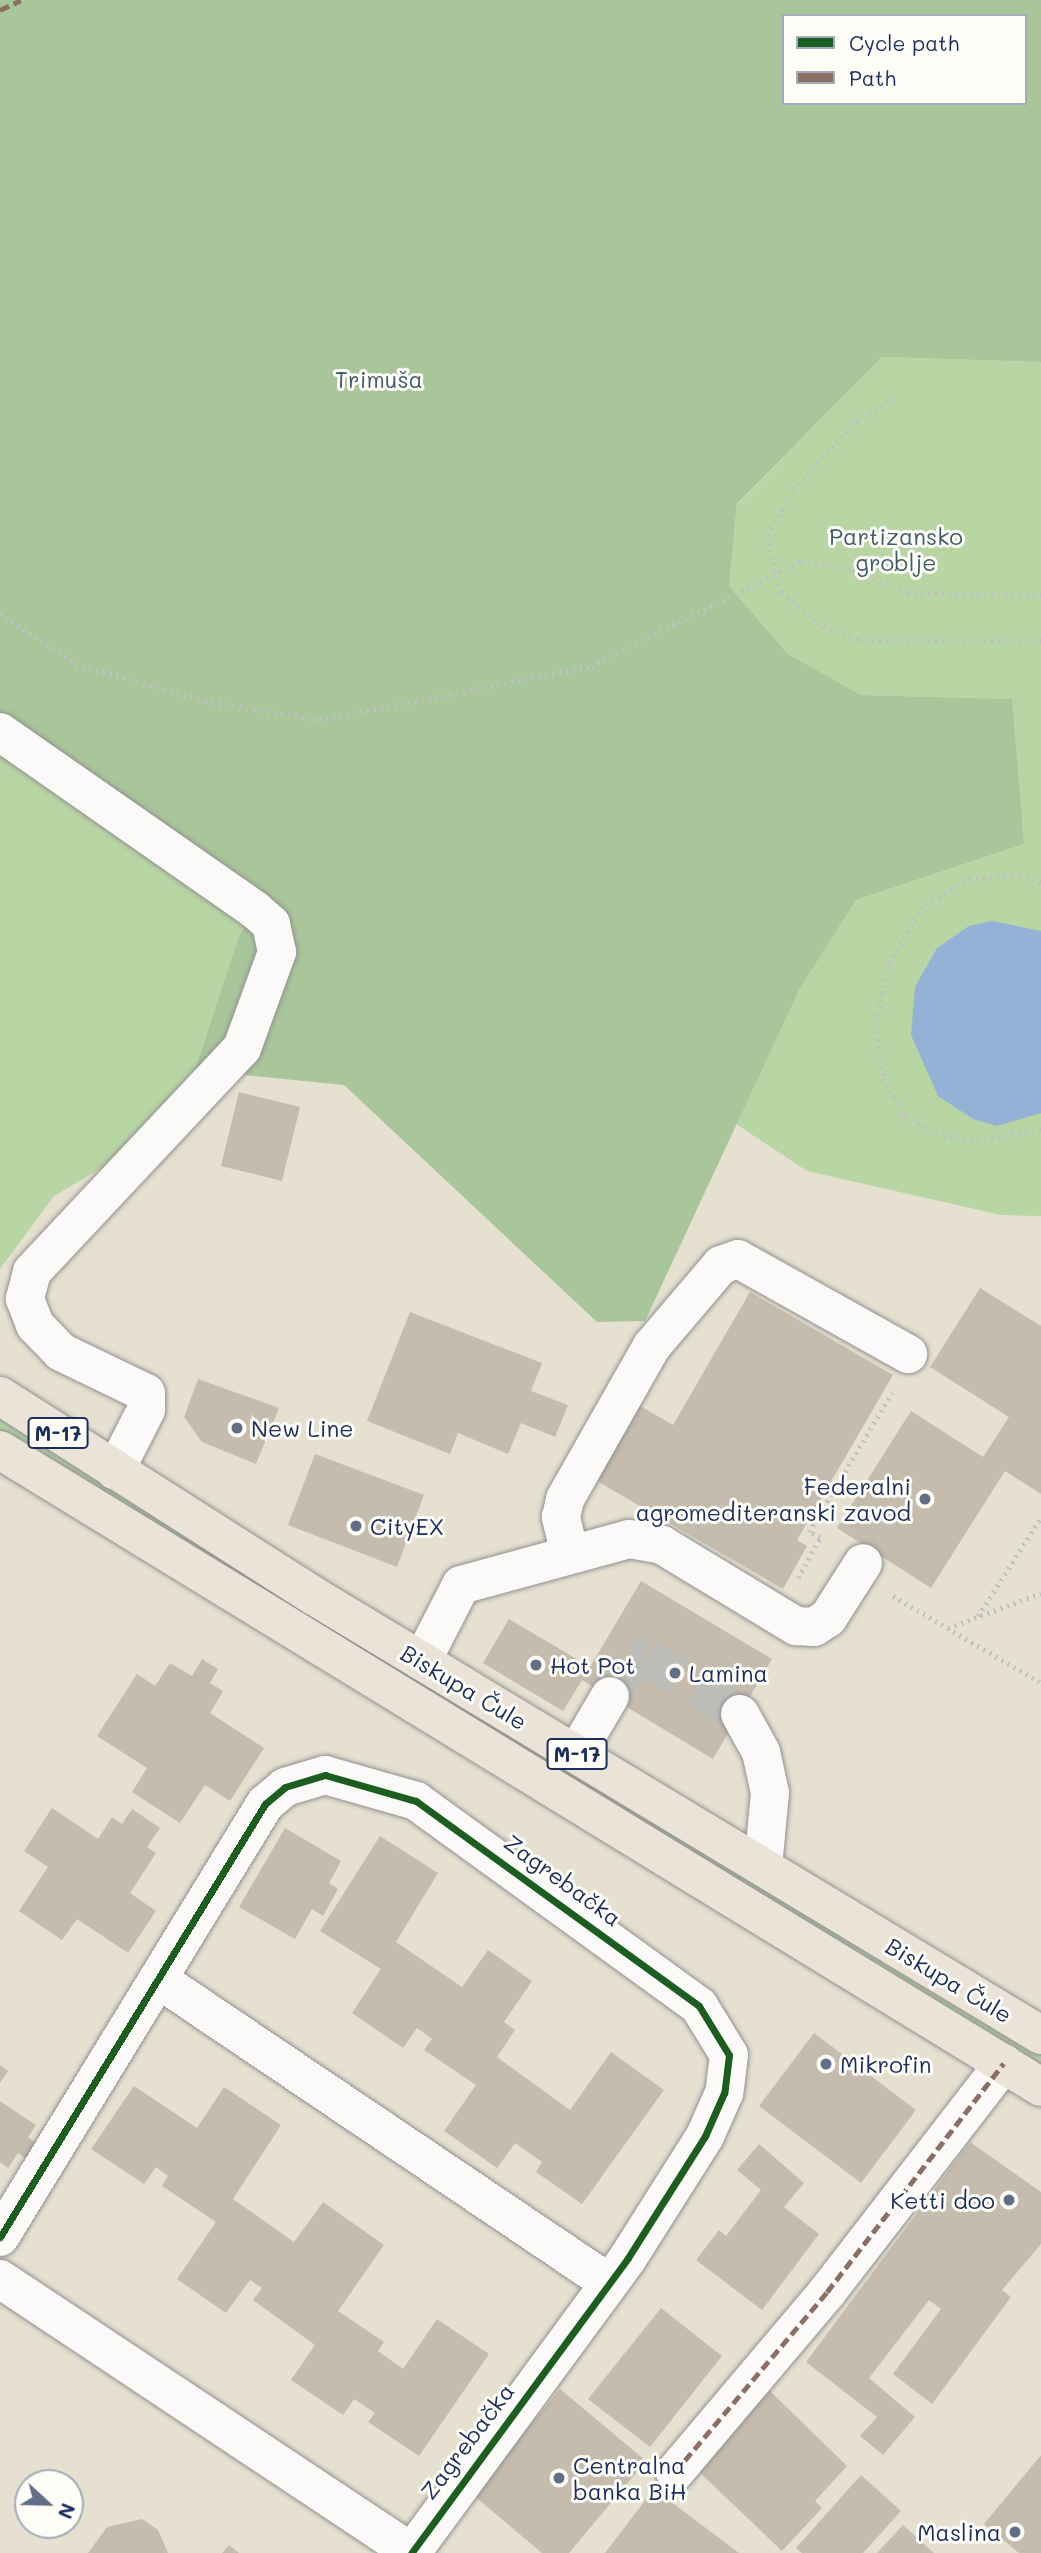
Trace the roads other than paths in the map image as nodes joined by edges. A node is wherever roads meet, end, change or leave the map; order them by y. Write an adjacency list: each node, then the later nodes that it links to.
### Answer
1 (0, 732): 5 (street)
2 (908, 1354): 6 (street)
3 (0, 1396): 5 (main road, Biskupa Čule / M-17)
4 (0, 1450): 15 (main road, Biskupa Čule / M-17)
5 (115, 1471): 8 (main road, Biskupa Čule / M-17)
6 (570, 1555): 7 (street); 8 (street)
7 (859, 1569)
8 (422, 1661): 11 (main road, Biskupa Čule / M-17)
9 (610, 1696): 11 (street)
10 (740, 1714): 12 (street)
11 (576, 1754): 12 (main road, Biskupa Čule / M-17)
12 (764, 1867): 14 (main road, Biskupa Čule / M-17)
13 (158, 1979): 17 (street, Zagrebačka); 19 (street); 19 (street, Zagrebačka)
14 (1039, 2031)
15 (1004, 2063): 16 (main road, Biskupa Čule / M-17); 20 (street)
16 (1041, 2087)
17 (0, 2237)
18 (0, 2279): 21 (street, Zagrebačka)
19 (609, 2283): 21 (street, Zagrebačka)
20 (675, 2472)
21 (412, 2553)

